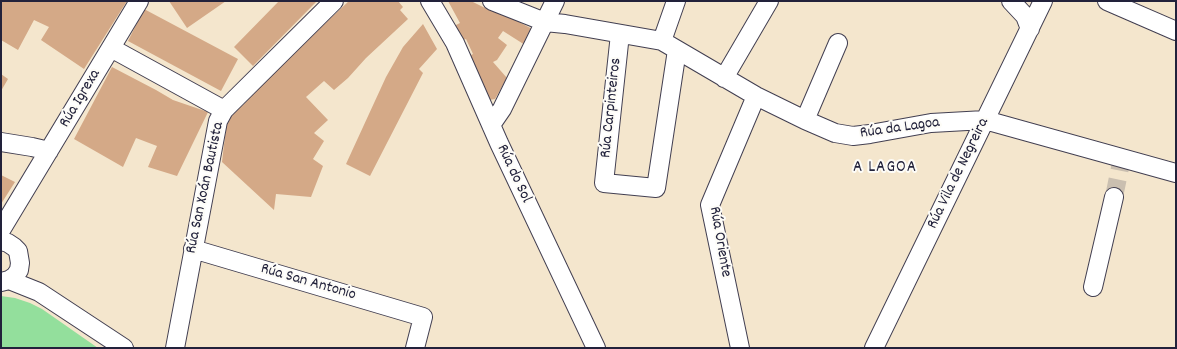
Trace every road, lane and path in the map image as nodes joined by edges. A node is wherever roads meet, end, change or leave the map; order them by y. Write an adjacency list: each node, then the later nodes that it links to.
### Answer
1 (140, 1): 17 (street, Rúa Igrexa)
2 (334, 1): 20 (street, Rúa San Xoán Bautista)
3 (430, 1): 23 (street, Rúa do Sol)
4 (492, 1): 11 (street, Rúa da Lagoa)
5 (555, 1): 11 (street)
6 (676, 1): 16 (street)
7 (769, 1): 18 (street)
8 (1011, 1): 12 (street)
9 (1043, 1): 12 (street, Rúa Vila de Negreira)
10 (1107, 1): 13 (street)
11 (545, 22): 14 (street, Rúa da Lagoa); 23 (street)
12 (1030, 28): 22 (street, Rúa Vila de Negreira)
13 (1176, 31)
14 (620, 34): 16 (street, Rúa da Lagoa); 16 (street, Rúa Carpinteiros)
15 (838, 43): 21 (street)
16 (670, 46): 18 (street, Rúa da Lagoa)
17 (111, 48): 20 (street); 25 (street, Rúa Igrexa)
18 (724, 78): 19 (street, Rúa da Lagoa)
19 (756, 96): 21 (street, Rúa da Lagoa); 39 (street, Rúa Oriente)
20 (224, 110): 30 (street, Rúa San Xoán Bautista)
21 (805, 120): 22 (street, Rúa da Lagoa)
22 (985, 120): 26 (street, Rúa da Lagoa); 40 (street, Rúa Vila de Negreira)
23 (491, 125): 38 (street, Rúa do Sol)
24 (1, 142): 25 (street)
25 (49, 151): 27 (street, Rúa Igrexa)
26 (1176, 173)
27 (22, 197): 29 (street, Rúa Igrexa); 31 (street, Rúa Igrexa)
28 (1114, 197): 33 (street)
29 (1, 230)
30 (193, 249): 36 (street, Rúa San Xoán Bautista); 37 (street, Rúa San Antonio)
31 (12, 250): 32 (street, Rúa Igrexa); 34 (street)
32 (5, 281): 34 (street)
33 (1093, 287)
34 (39, 292): 35 (street)
35 (124, 348)
36 (175, 348)
37 (415, 348)
38 (596, 348)
39 (740, 348)
40 (874, 348)

